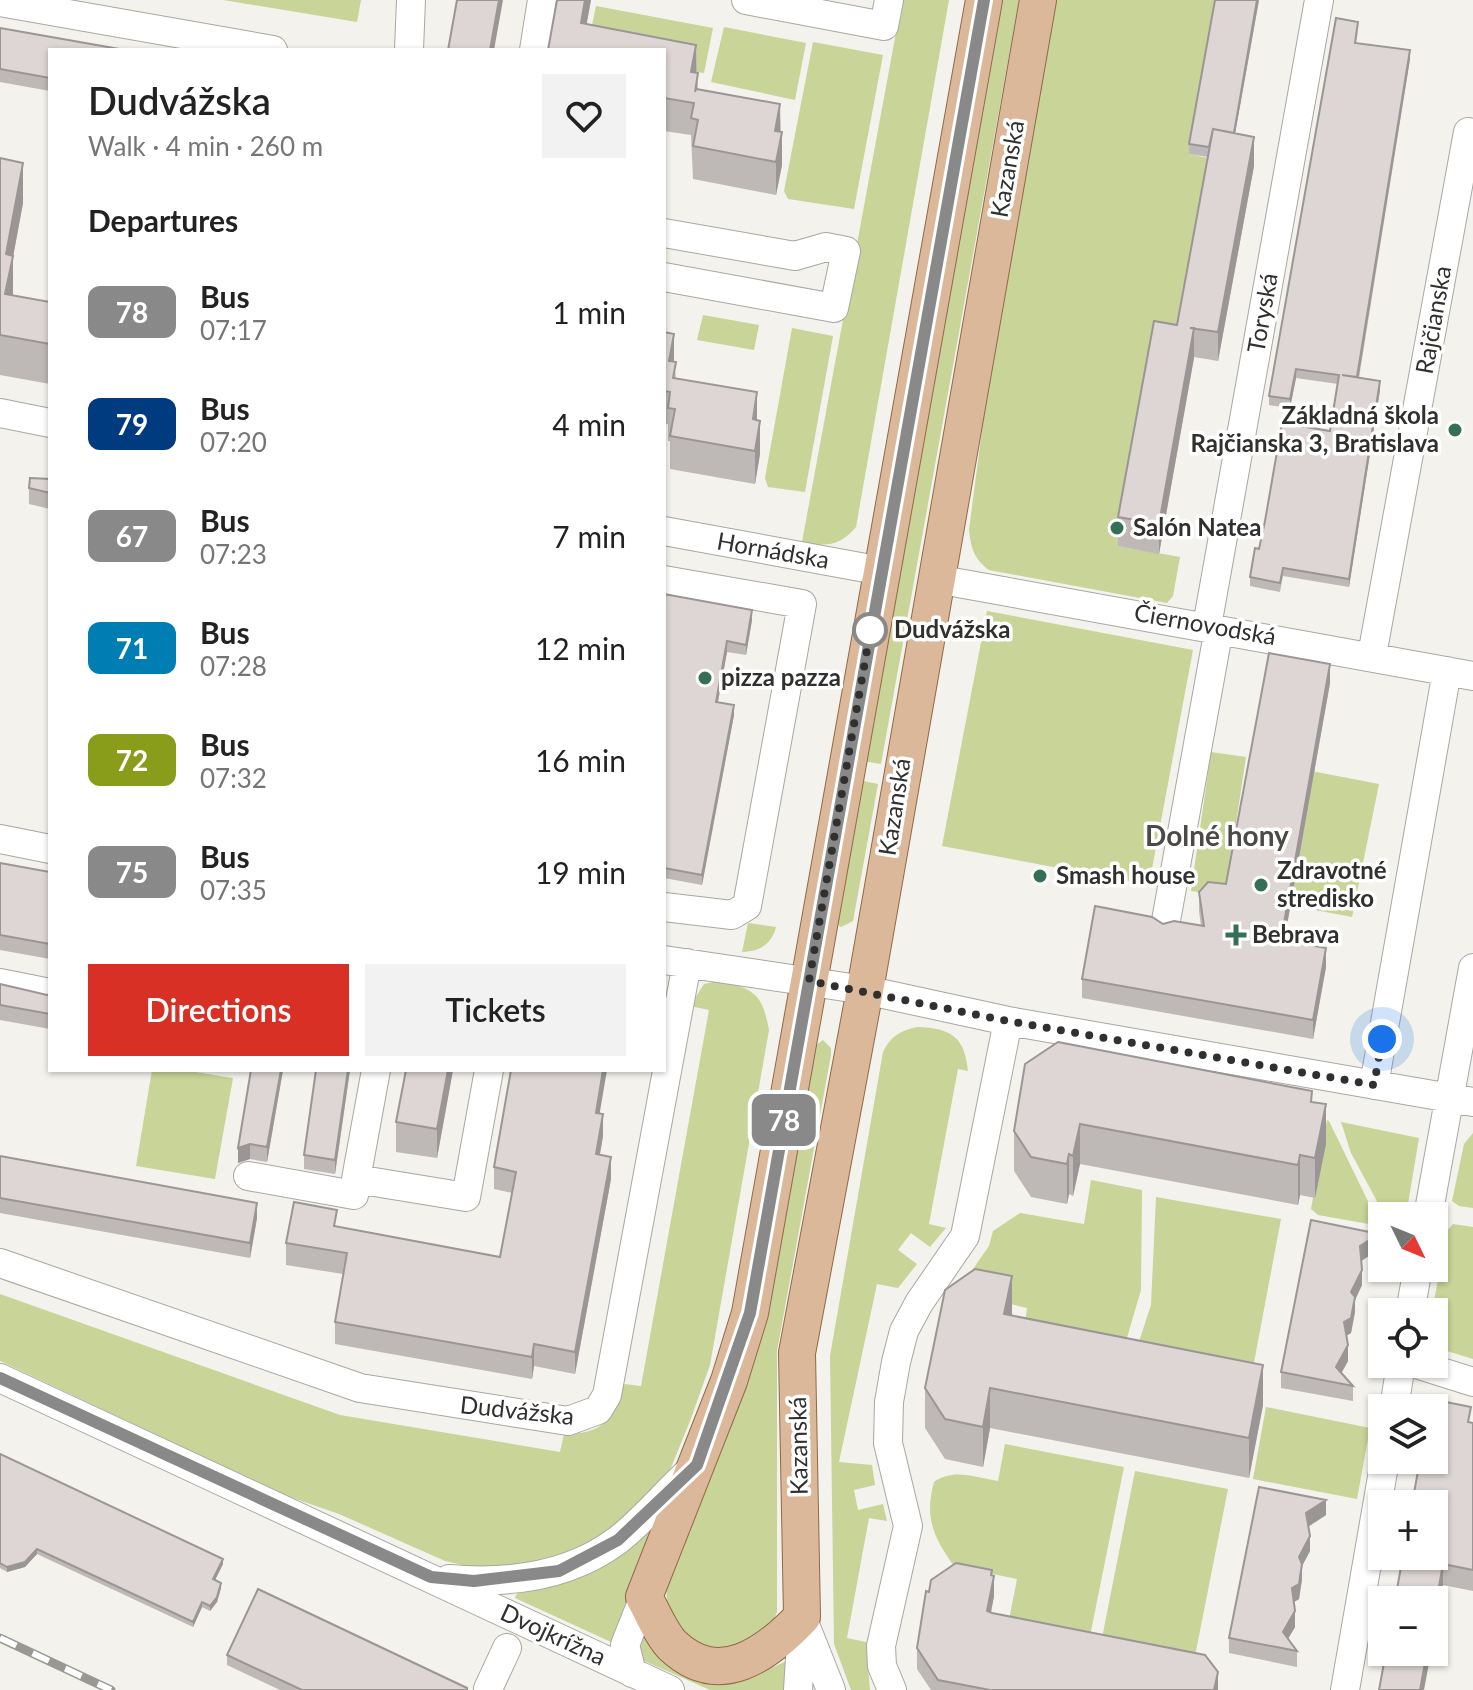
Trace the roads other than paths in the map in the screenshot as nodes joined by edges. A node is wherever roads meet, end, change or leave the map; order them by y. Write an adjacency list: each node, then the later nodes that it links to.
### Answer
1 (411, 0): 10 (street)
2 (542, 0): 11 (street)
3 (746, 0): 4 (street)
4 (889, 0)
5 (984, 0): 18 (main road)
6 (1038, 0): 19 (main road, Kazanská)
7 (1319, 0): 21 (street, Toryská)
8 (0, 2): 9 (street)
9 (262, 48)
10 (409, 48)
11 (534, 48)
12 (1471, 125): 22 (street, Rajčianska)
13 (666, 233): 14 (street)
14 (666, 277)
15 (0, 413): 16 (street)
16 (48, 423)
17 (666, 531): 18 (street, Hornádska)
18 (882, 571): 30 (main road)
19 (936, 579): 21 (street, Čiernovodská); 32 (main road, Kazanská)
20 (666, 580): 26 (street)
21 (1212, 635): 22 (street, Čiernovodská); 27 (street, Toryská)
22 (1372, 655): 23 (street, Čiernovodská)
23 (1460, 673): 39 (street)
24 (0, 839): 25 (street)
25 (48, 849)
26 (666, 907)
27 (1165, 926)
28 (676, 962): 30 (street, Dudvážska); 35 (street, Dudvážska)
29 (1473, 968): 40 (street)
30 (809, 981): 32 (street, Dudvážska); 48 (main road)
31 (0, 983): 33 (street)
32 (865, 990): 34 (street, Dudvážska); 52 (main road, Kazanská)
33 (48, 993)
34 (1008, 1021): 39 (street, Dudvážska); 59 (street)
35 (666, 1025)
36 (376, 1072): 42 (street)
37 (489, 1072): 42 (street)
38 (658, 1072): 44 (street, Dudvážska)
39 (1374, 1085): 40 (street, Dudvážska)
40 (1462, 1100): 43 (street)
41 (248, 1176): 42 (street)
42 (356, 1179)
43 (1432, 1202)
44 (0, 1263)
45 (1448, 1374): 47 (street)
46 (0, 1378): 50 (street, Dvojkrížna)
47 (1473, 1382)
48 (697, 1465): 50 (street); 51 (main road)
49 (1383, 1474): 60 (street)
50 (431, 1577): 54 (street, Dvojkrížna)
51 (644, 1597): 52 (main road); 54 (street)
52 (802, 1617): 57 (street, Kazanská); 58 (street)
53 (507, 1648): 55 (street)
54 (632, 1673): 56 (street, Dvojkrížna)
55 (488, 1689)
56 (670, 1690)
57 (798, 1690)
58 (831, 1690)
59 (892, 1690)
60 (1345, 1690)

